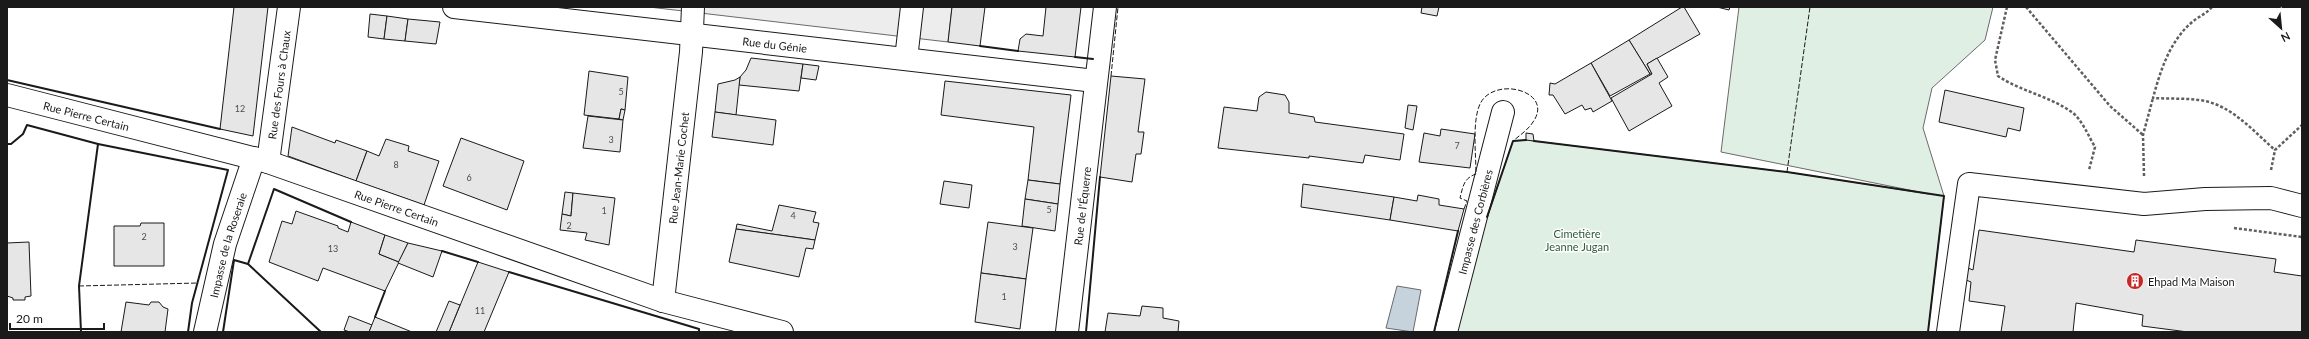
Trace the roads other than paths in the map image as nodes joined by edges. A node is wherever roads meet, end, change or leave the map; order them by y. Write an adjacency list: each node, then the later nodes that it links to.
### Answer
1 (289, 7): 11 (street, Rue des Fours à Chaux)
2 (454, 7): 6 (street, Rue du Génie)
3 (693, 7): 6 (street, Rue Jean-Marie Cochet)
4 (912, 7): 7 (street)
5 (1105, 7): 8 (street, Rue de l'Équerre)
6 (692, 35): 7 (street, Rue du Génie); 13 (street, Rue Jean-Marie Cochet)
7 (906, 59): 8 (street, Rue du Génie)
8 (1095, 81): 16 (street, Rue de l'Équerre)
9 (7, 95): 11 (street, Rue Pierre Certain)
10 (1503, 112): 17 (street, Impasse des Corbières)
11 (261, 160): 13 (street, Rue Pierre Certain); 14 (street, Impasse de la Roseraie)
12 (2302, 206): 18 (street)
13 (663, 301): 15 (street, Rue Pierre Certain)
14 (204, 332)
15 (782, 332)
16 (1067, 332)
17 (1446, 332)
18 (1948, 332)

